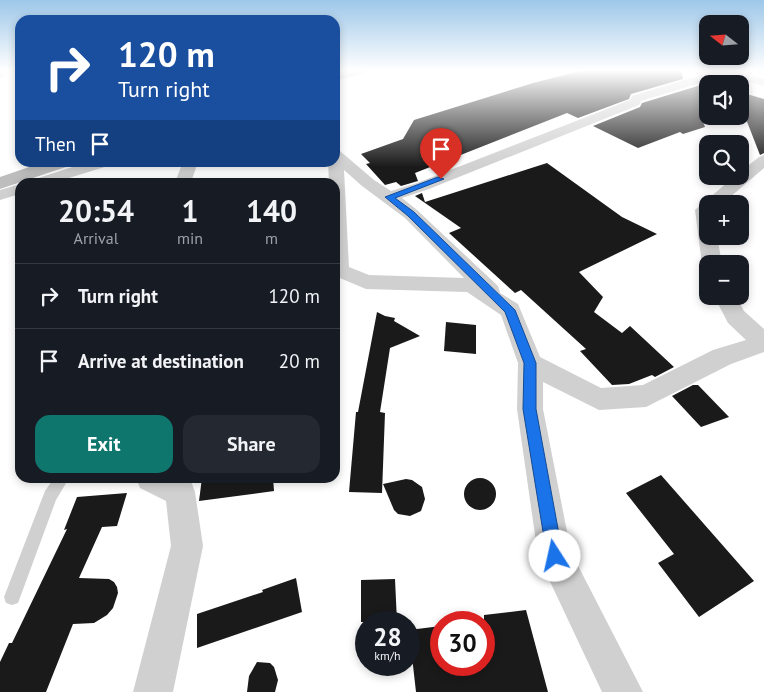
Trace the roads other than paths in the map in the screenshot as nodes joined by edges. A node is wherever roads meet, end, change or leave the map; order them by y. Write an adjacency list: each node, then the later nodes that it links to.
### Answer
1 (634, 102): 17 (street)
2 (340, 159): 17 (street)
3 (764, 160): 6 (street)
4 (48, 167): 8 (main road)
5 (90, 167): 10 (street)
6 (749, 172)
7 (749, 176): 12 (street)
8 (15, 178)
9 (15, 178): 11 (main road)
10 (54, 178)
11 (0, 183)
12 (764, 183)
13 (733, 185): 16 (street)
14 (15, 190): 15 (street)
15 (0, 195)
16 (722, 195)
17 (389, 197): 20 (street)
18 (340, 270): 20 (street)
19 (730, 305): 21 (street)
20 (510, 310): 22 (street)
21 (764, 343): 22 (street)
22 (530, 363): 27 (street)
23 (59, 483): 25 (lane)
24 (161, 483): 26 (street)
25 (12, 597)
26 (153, 692)
27 (623, 692)

